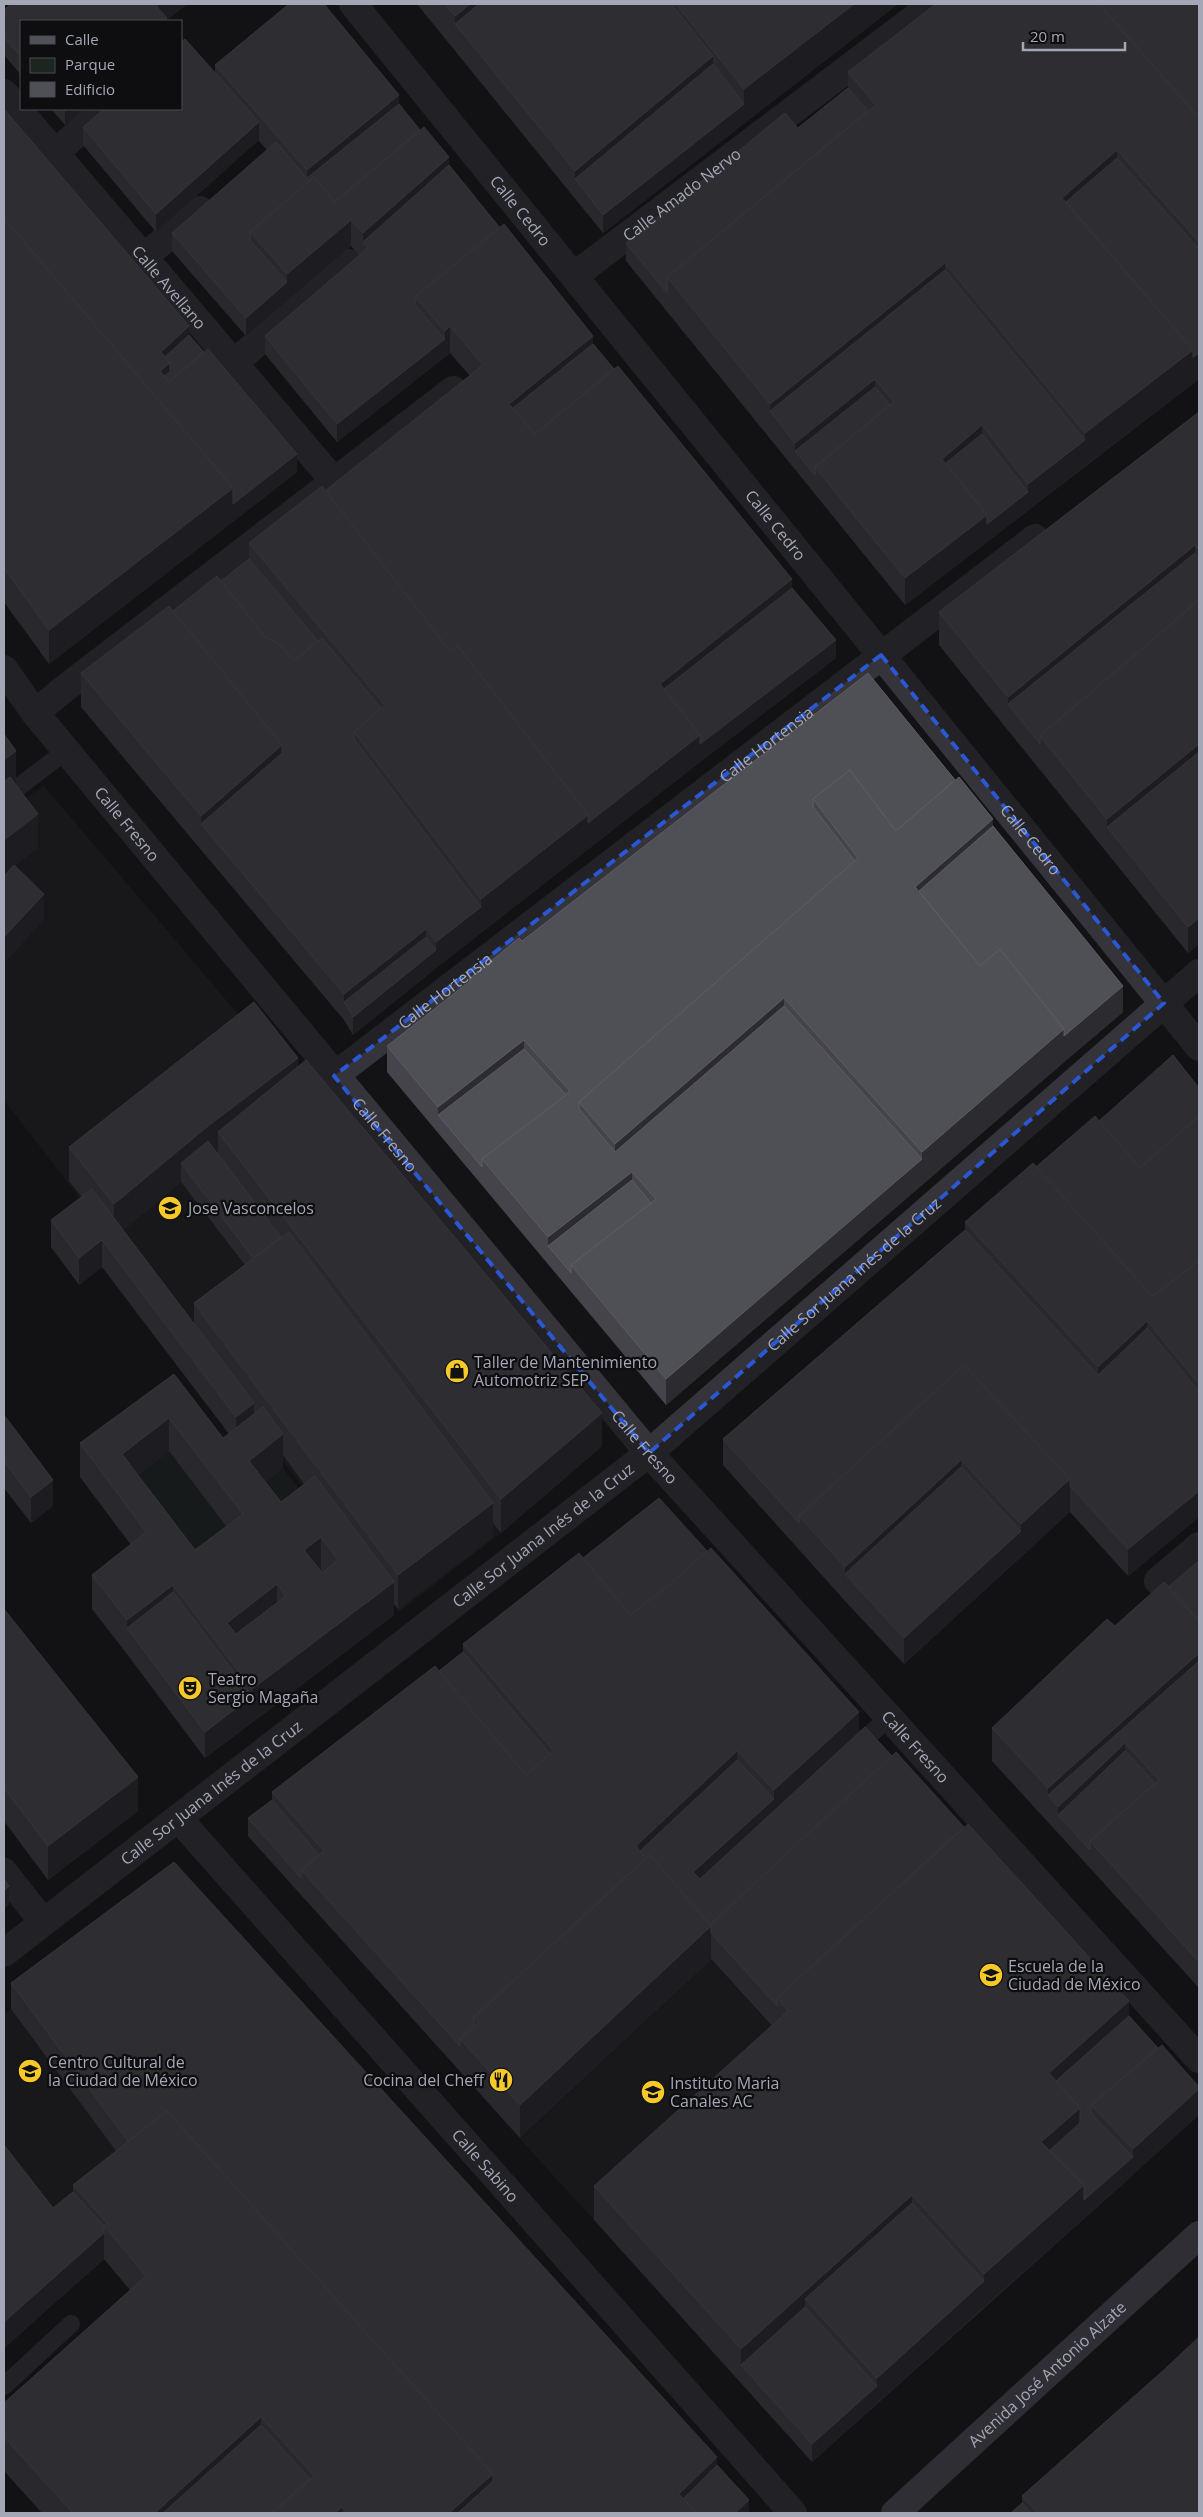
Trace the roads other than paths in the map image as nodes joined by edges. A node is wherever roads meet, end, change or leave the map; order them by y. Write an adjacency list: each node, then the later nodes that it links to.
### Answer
1 (353, 4): 9 (street, Calle Cedro)
2 (933, 4): 9 (street, Calle Amado Nervo)
3 (4, 93): 5 (street, Calle Avellano)
4 (104, 110): 5 (street)
5 (55, 153): 7 (street, Calle Avellano)
6 (216, 196): 7 (street)
7 (144, 257): 10 (street, Calle Avellano)
8 (349, 263): 10 (street)
9 (574, 276): 14 (street, Calle Cedro)
10 (234, 363): 12 (street, Calle Avellano)
11 (453, 390): 12 (street)
12 (334, 481): 16 (street)
13 (1056, 522): 14 (street, Calle Hortensia)
14 (881, 655): 20 (street, Calle Cedro); 22 (street, Calle Hortensia)
15 (4, 670): 16 (street, Calle Fresno)
16 (35, 714): 17 (street, Calle Fresno)
17 (66, 751): 18 (lane); 22 (street, Calle Fresno)
18 (4, 798)
19 (1199, 974): 20 (street, Calle Sor Juana Inés de la Cruz)
20 (1164, 1003): 21 (street, Calle Cedro); 23 (street, Calle Sor Juana Inés de la Cruz)
21 (1199, 1047)
22 (334, 1076): 23 (street, Calle Fresno)
23 (649, 1453): 26 (street, Calle Fresno); 28 (street, Calle Sor Juana Inés de la Cruz)
24 (1199, 1546): 25 (street)
25 (1158, 1581)
26 (889, 1717): 27 (lane); 32 (street, Calle Fresno)
27 (838, 1763)
28 (178, 1818): 30 (street, Calle Sor Juana Inés de la Cruz); 36 (street, Calle Sabino)
29 (4, 1872): 30 (street)
30 (43, 1922): 31 (street, Calle Sor Juana Inés de la Cruz)
31 (4, 1953)
32 (1199, 2059)
33 (1199, 2235): 37 (main road, Avenida José Antonio Alzate)
34 (71, 2324): 35 (lane)
35 (4, 2386)
36 (793, 2513)
37 (895, 2513)

